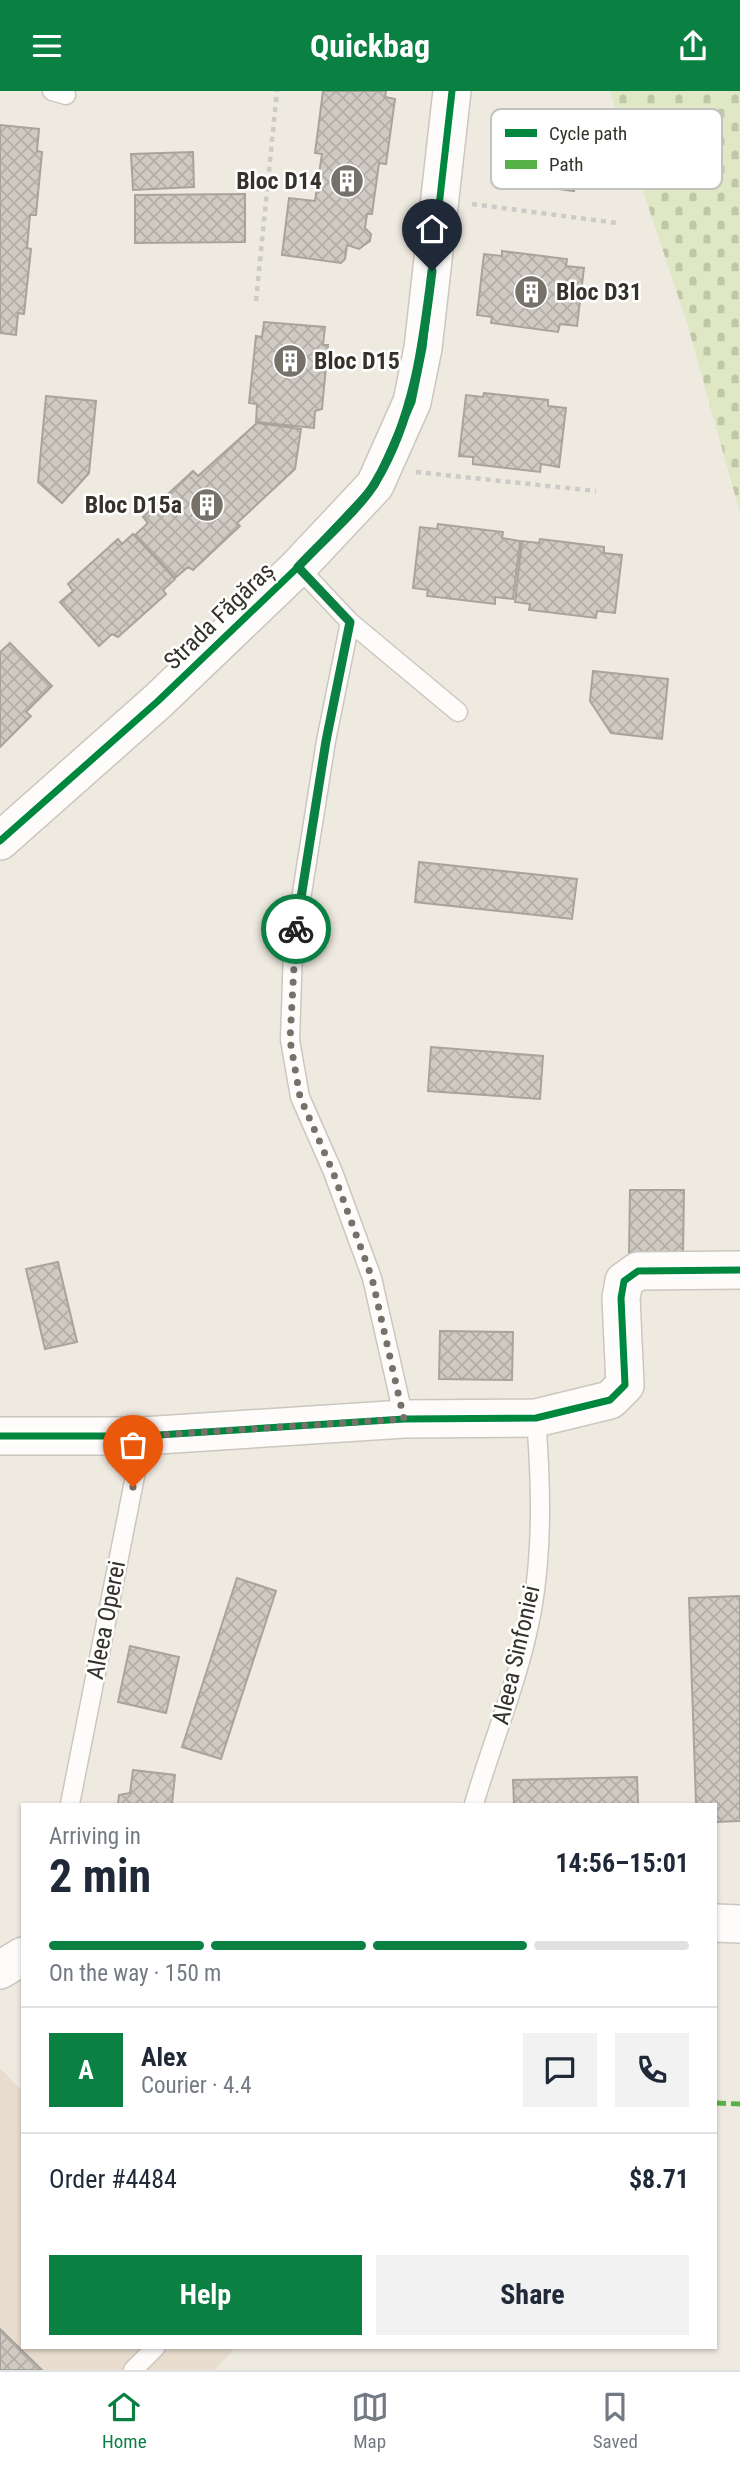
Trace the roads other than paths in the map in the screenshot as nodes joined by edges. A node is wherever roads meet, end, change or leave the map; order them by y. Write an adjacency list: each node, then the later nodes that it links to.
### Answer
1 (452, 91): 2 (street, Strada Făgăraș)
2 (298, 567): 3 (lane); 5 (street, Strada Făgăraș)
3 (350, 622): 4 (lane); 8 (lane)
4 (458, 712)
5 (0, 841)
6 (740, 1270): 7 (street)
7 (537, 1418): 8 (street); 12 (lane, Aleea Sinfoniei)
8 (404, 1419): 10 (street)
9 (0, 1436): 10 (street)
10 (143, 1436): 11 (lane, Aleea Operei)
11 (70, 1803)
12 (474, 1803)
13 (717, 1923): 14 (street)
14 (740, 1924)
15 (21, 1957): 16 (street)
16 (0, 1970)
17 (154, 2349): 18 (lane)
18 (133, 2370)

